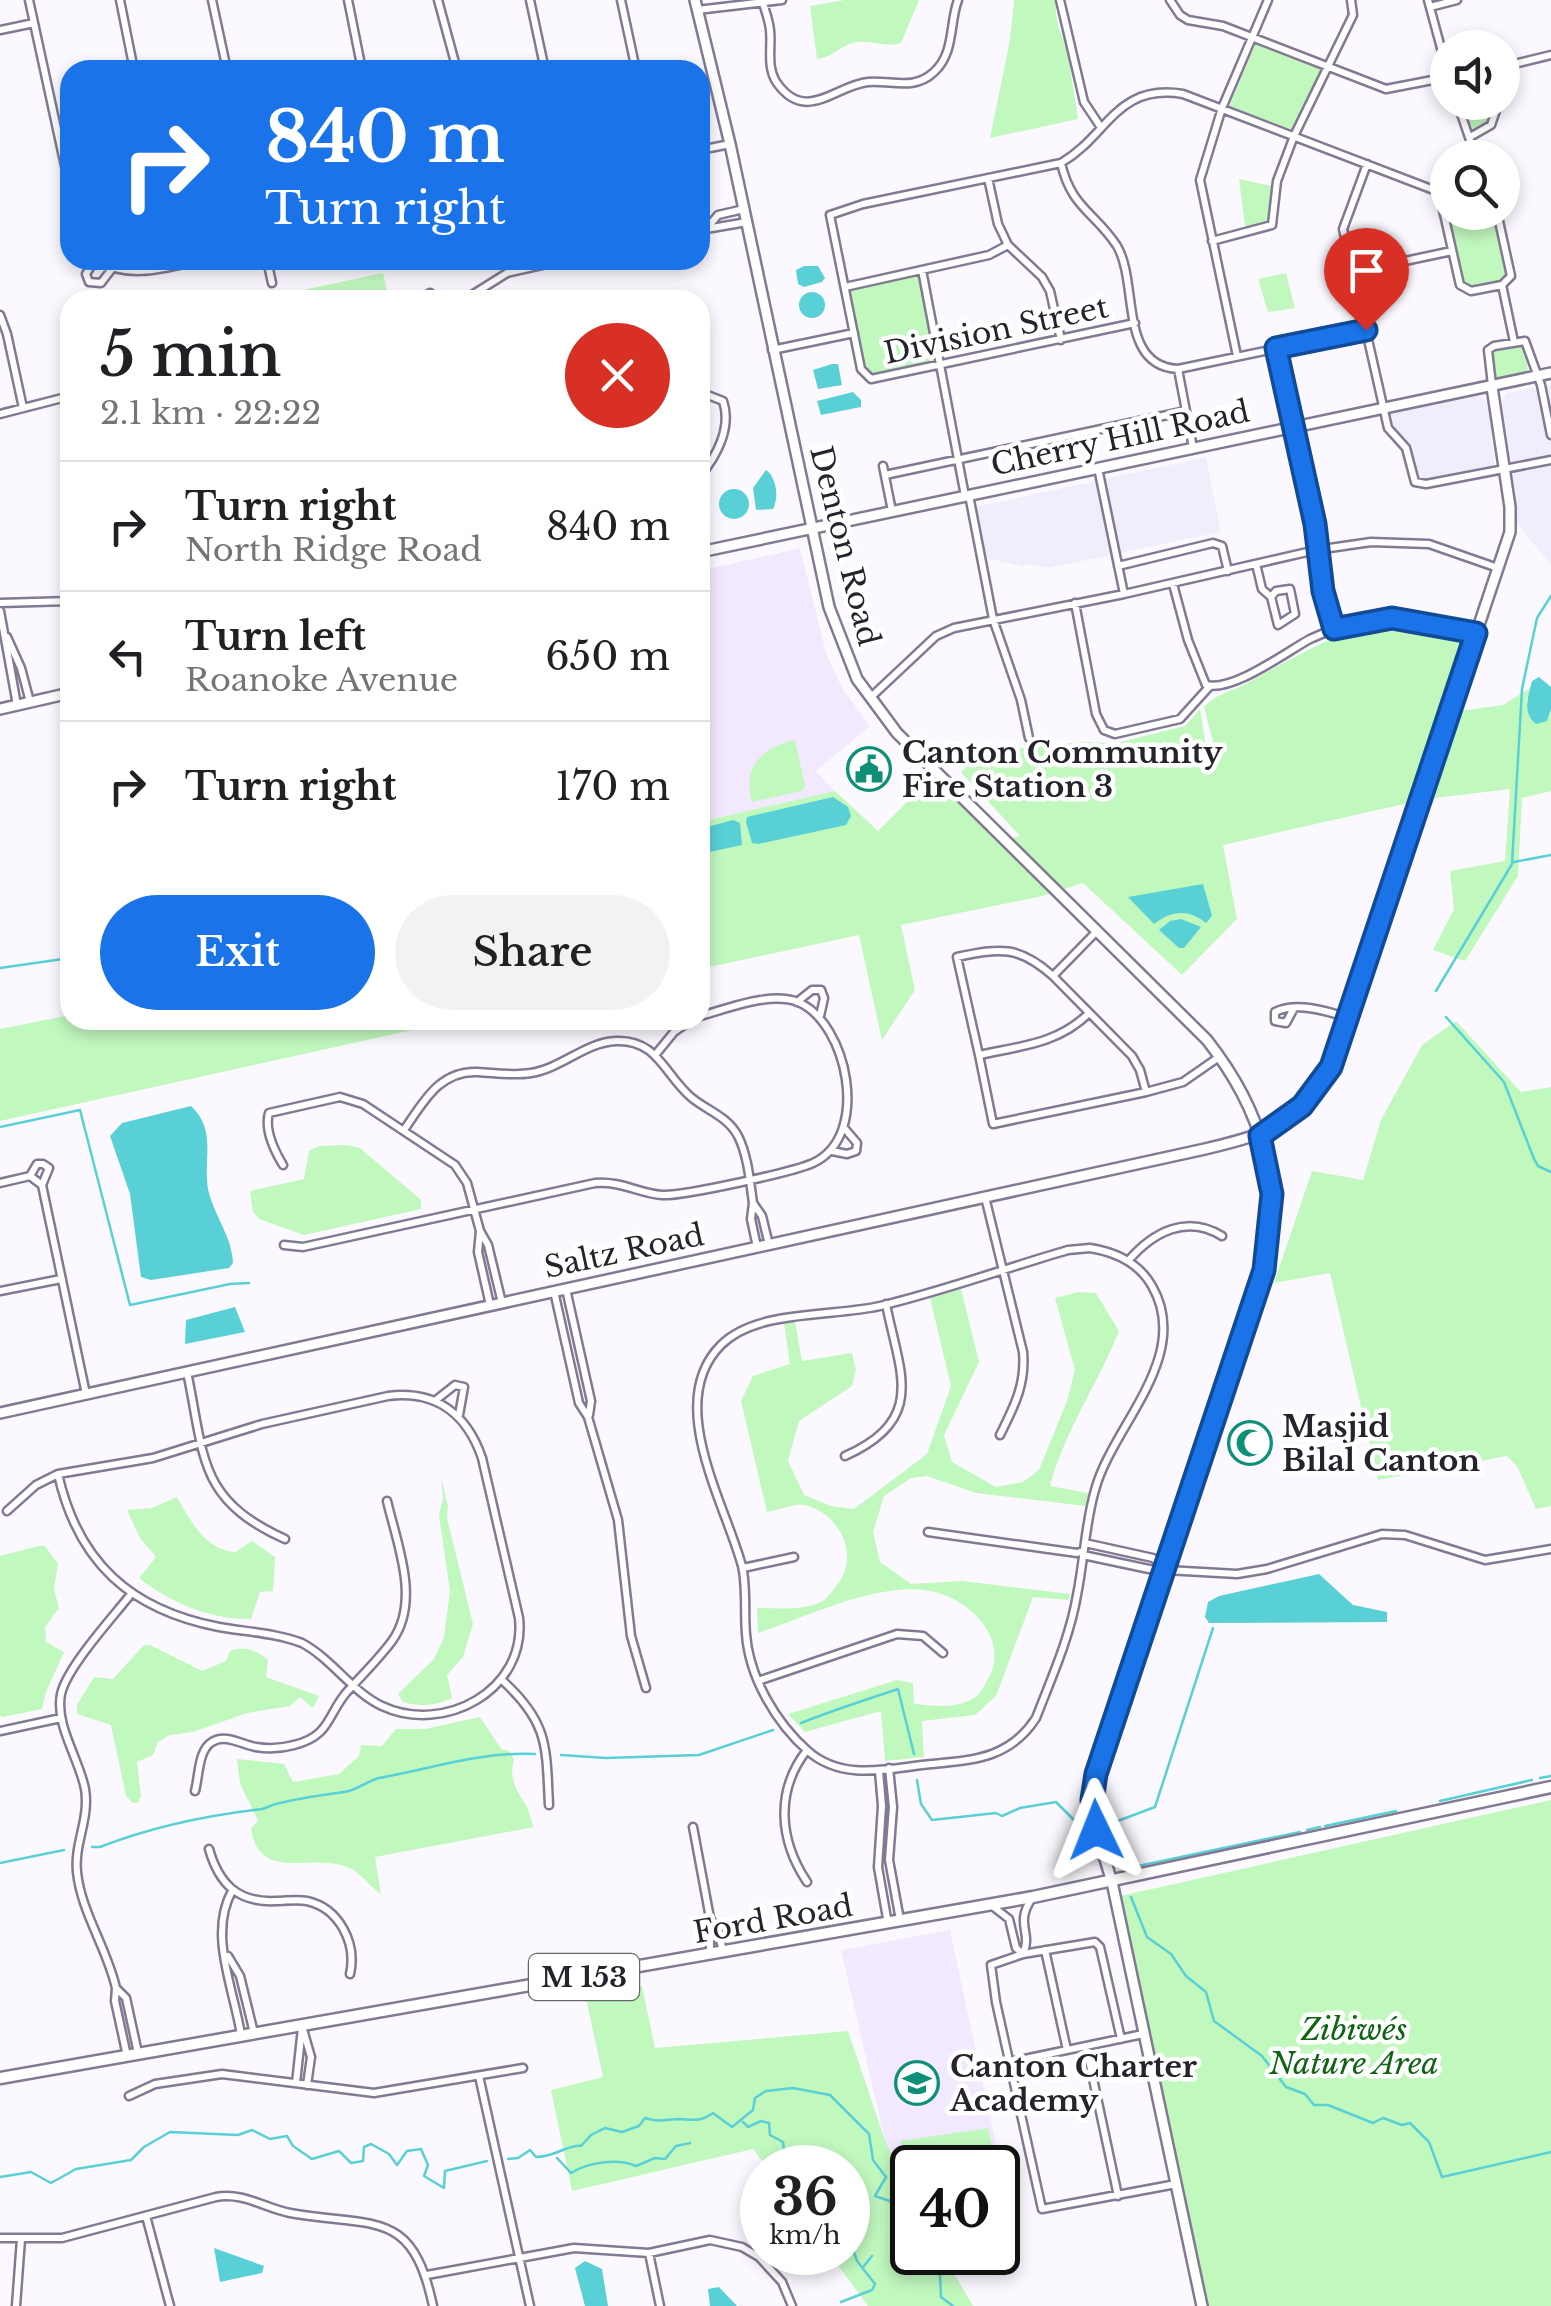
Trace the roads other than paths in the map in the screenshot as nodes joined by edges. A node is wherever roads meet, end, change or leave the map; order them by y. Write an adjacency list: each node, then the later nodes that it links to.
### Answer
1 (29, 0): 18 (street)
2 (120, 0): 23 (street)
3 (212, 0): 24 (street)
4 (348, 0): 25 (street)
5 (438, 0): 26 (street)
6 (530, 0): 27 (street)
7 (620, 0): 28 (street)
8 (782, 0): 15 (street)
9 (958, 0): 15 (street)
10 (1060, 0): 37 (street)
11 (1170, 0): 21 (street)
12 (1268, 0): 21 (street)
13 (1352, 0): 32 (street)
14 (1457, 0): 16 (street)
15 (762, 1): 17 (street)
16 (1429, 3): 20 (street)
17 (696, 5): 29 (street, Denton Road)
18 (34, 24): 19 (street); 41 (street)
19 (0, 30)
20 (1436, 30)
21 (1252, 38): 32 (street); 34 (street)
22 (1551, 55): 31 (street)
23 (132, 60)
24 (225, 60)
25 (360, 60)
26 (454, 60)
27 (543, 60)
28 (634, 60)
29 (709, 60)
30 (710, 62): 42 (street, Denton Road)
31 (1520, 63)
32 (1328, 67): 33 (street); 38 (street)
33 (1430, 80)
34 (1222, 108): 37 (street); 38 (street); 54 (street)
35 (1463, 120): 39 (street)
36 (1493, 120): 39 (street)
37 (1100, 126): 44 (street)
38 (1294, 136): 45 (street); 54 (street)
39 (1469, 137): 40 (street)
40 (1470, 140)
41 (60, 142)
42 (730, 144): 43 (street); 48 (street, Denton Road)
43 (710, 148)
44 (1061, 163): 46 (street); 69 (street)
45 (1367, 164): 47 (street); 63 (street)
46 (988, 178): 55 (street); 66 (street)
47 (1430, 186)
48 (744, 209): 49 (street, Denton Road); 50 (street)
49 (747, 222): 51 (street); 75 (street, Denton Road)
50 (710, 223)
51 (710, 229)
52 (1449, 230): 56 (street)
53 (1501, 230): 65 (street)
54 (1212, 241): 76 (street)
55 (1008, 245): 62 (street); 72 (street)
56 (1452, 251): 63 (street); 65 (street)
57 (89, 270): 58 (street)
58 (112, 270): 59 (street)
59 (147, 270)
60 (269, 270): 64 (street)
61 (521, 270): 67 (street)
62 (922, 270): 66 (street); 77 (street)
63 (1353, 272): 70 (street)
64 (272, 283)
65 (1502, 284): 73 (street)
66 (845, 287): 71 (street)
67 (479, 290)
68 (0, 315): 84 (street)
69 (1135, 324): 72 (street, Division Street); 78 (street)
70 (1366, 330): 74 (street); 85 (street)
71 (854, 333): 75 (street, Division Street); 77 (street, Division Street)
72 (1061, 340): 77 (street, Division Street)
73 (1514, 342): 80 (street); 81 (street)
74 (1276, 348): 76 (street); 88 (street)
75 (772, 350): 98 (street, Denton Road)
76 (1237, 356): 78 (street)
77 (938, 366): 91 (street)
78 (1178, 369): 86 (street)
79 (1551, 373): 80 (street, Cherry Hill Road)
80 (1538, 376): 81 (street, Cherry Hill Road); 89 (street)
81 (1492, 387): 85 (street, Cherry Hill Road); 95 (street)
82 (710, 394): 93 (street)
83 (60, 398): 84 (street)
84 (22, 408): 87 (street)
85 (1383, 408): 88 (street, Cherry Hill Road); 95 (street)
86 (1186, 411): 90 (street); 91 (street)
87 (0, 414)
88 (1293, 428): 90 (street, Cherry Hill Road); 100 (street)
89 (1551, 435)
90 (1193, 448): 94 (street, Cherry Hill Road)
91 (958, 458): 96 (street); 97 (street)
92 (1551, 460): 95 (street)
93 (710, 463)
94 (1098, 468): 96 (street, Cherry Hill Road); 102 (street)
95 (1503, 468): 103 (street)
96 (967, 496): 97 (street, Cherry Hill Road); 111 (street)
97 (892, 512): 98 (street, Cherry Hill Road)
98 (812, 528): 99 (street, Cherry Hill Road); 117 (street, Denton Road)
99 (710, 550)
100 (1316, 550): 101 (street); 103 (street); 112 (street)
101 (1256, 564): 104 (street); 107 (street)
102 (1118, 566): 104 (street); 106 (street)
103 (1498, 568): 113 (street)
104 (1228, 571): 105 (street)
105 (1173, 584): 106 (street); 115 (street)
106 (1124, 594): 109 (street)
107 (1272, 597): 107 (street)
108 (60, 602): 110 (street)
109 (1075, 603): 111 (street); 115 (street)
110 (0, 607): 114 (street)
111 (993, 620): 117 (street); 121 (street)
112 (1334, 629): 113 (street); 115 (street)
113 (1476, 633): 129 (street)
114 (6, 636): 118 (street); 119 (street)
115 (1210, 686)
116 (60, 695): 118 (street)
117 (870, 698): 122 (street, Denton Road)
118 (30, 702): 119 (street)
119 (17, 705): 120 (street)
120 (0, 708)
121 (1029, 738)
122 (1098, 930): 123 (street); 133 (street, Denton Road)
123 (1053, 976): 126 (street); 132 (street)
124 (797, 1002): 127 (street); 128 (street); 128 (street)
125 (1293, 1010): 129 (street)
126 (1089, 1013): 132 (street); 134 (street)
127 (710, 1014)
128 (820, 1016): 135 (street)
129 (1349, 1018): 137 (street)
130 (677, 1030): 131 (street)
131 (656, 1054): 136 (street); 141 (street)
132 (979, 1054): 134 (street)
133 (1219, 1056): 134 (street); 137 (street, Denton Road)
134 (1146, 1092)
135 (845, 1129): 138 (street); 138 (street)
136 (404, 1130): 139 (street); 146 (street)
137 (1260, 1136): 144 (street, Saltz Road); 181 (street, Denton Road)
138 (831, 1151): 141 (street)
139 (284, 1165)
140 (30, 1176): 142 (street); 143 (street); 143 (street)
141 (749, 1178): 145 (street); 146 (street)
142 (0, 1182)
143 (42, 1185): 154 (street)
144 (986, 1197): 150 (street, Saltz Road); 153 (street)
145 (754, 1204): 150 (street); 151 (street)
146 (475, 1210): 147 (street); 149 (street)
147 (480, 1231): 158 (street); 160 (street)
148 (1222, 1236): 152 (street)
149 (284, 1245)
150 (769, 1245): 151 (street, Saltz Road)
151 (757, 1247): 155 (street, Saltz Road)
152 (1128, 1261): 153 (street); 178 (street)
153 (1001, 1270): 159 (street); 169 (street)
154 (61, 1279): 156 (street); 164 (street)
155 (566, 1289): 157 (street, Saltz Road); 162 (street)
156 (0, 1291)
157 (554, 1292): 158 (street, Saltz Road); 163 (street)
158 (502, 1303): 160 (street, Saltz Road)
159 (886, 1304): 171 (street); 180 (street)
160 (490, 1306): 161 (street, Saltz Road)
161 (187, 1372): 164 (street, Saltz Road); 170 (street)
162 (585, 1372): 163 (street); 168 (street)
163 (573, 1375): 168 (street)
164 (86, 1394): 166 (street, Saltz Road)
165 (436, 1400): 167 (street); 167 (street); 170 (street)
166 (0, 1413)
167 (460, 1415): 185 (street)
168 (588, 1416): 187 (street)
169 (1000, 1435)
170 (203, 1444): 172 (street); 176 (street)
171 (845, 1456)
172 (58, 1474): 174 (street); 182 (street)
173 (387, 1500): 186 (street)
174 (7, 1511)
175 (928, 1532): 178 (street)
176 (285, 1539)
177 (1551, 1549): 181 (street)
178 (1084, 1550): 181 (street); 181 (street); 191 (street)
179 (794, 1557): 180 (street)
180 (742, 1568): 184 (street)
181 (1166, 1568): 199 (street, Denton Road)
182 (131, 1594): 186 (street); 188 (street)
183 (943, 1653): 184 (street)
184 (758, 1680): 190 (street)
185 (503, 1681): 186 (street); 195 (street)
186 (354, 1686): 194 (street)
187 (646, 1688)
188 (61, 1718): 189 (street); 219 (street)
189 (0, 1731)
190 (806, 1750): 192 (street); 198 (street)
191 (890, 1768): 192 (street); 204 (street)
192 (879, 1772): 204 (street)
193 (1551, 1786): 199 (main road, Ford Road / M 153)
194 (195, 1791)
195 (548, 1805)
196 (692, 1827): 203 (street)
197 (210, 1850): 200 (street)
198 (807, 1882)
199 (1112, 1882): 201 (main road, Ford Road / M 153); 214 (street, Denton Road)
200 (232, 1891): 205 (street); 209 (street)
201 (1033, 1897): 202 (main road, Ford Road / M 153); 207 (street)
202 (990, 1904): 204 (main road, Ford Road / M 153); 207 (street)
203 (710, 1918): 208 (street); 208 (street)
204 (894, 1923): 208 (main road, Ford Road / M 153)
205 (224, 1950): 210 (street); 211 (street)
206 (1045, 1950): 207 (street); 216 (street); 218 (street)
207 (1023, 1954): 220 (street)
208 (717, 1955): 212 (main road, Ford Road / M 153)
209 (350, 1974)
210 (243, 1985): 211 (street); 213 (street)
211 (232, 1987): 215 (street)
212 (302, 2026): 213 (main road, Ford Road / M 153); 224 (street); 225 (street)
213 (254, 2034): 215 (main road, Ford Road / M 153)
214 (1143, 2034): 216 (street); 227 (street, Denton Road)
215 (241, 2037): 219 (main road, Ford Road / M 153)
216 (1121, 2039): 217 (street)
217 (1086, 2046): 218 (street); 228 (street)
218 (1067, 2050): 220 (street)
219 (133, 2056): 223 (main road, Ford Road / M 153)
220 (1010, 2062): 228 (street)
221 (524, 2068): 222 (street)
222 (479, 2076): 225 (street); 233 (street)
223 (0, 2078)
224 (296, 2083): 225 (street); 226 (street)
225 (308, 2085)
226 (129, 2096)
227 (1176, 2184): 228 (street); 241 (street, Denton Road)
228 (1118, 2196)
229 (146, 2216): 231 (street); 234 (street); 236 (street)
230 (0, 2238): 231 (street)
231 (21, 2239): 235 (street)
232 (649, 2253): 233 (street); 239 (street); 240 (street)
233 (519, 2259): 234 (street); 238 (street)
234 (427, 2275): 237 (street)
235 (16, 2306)
236 (170, 2306)
237 (434, 2306)
238 (530, 2306)
239 (660, 2306)
240 (792, 2306)
241 (1202, 2306)

